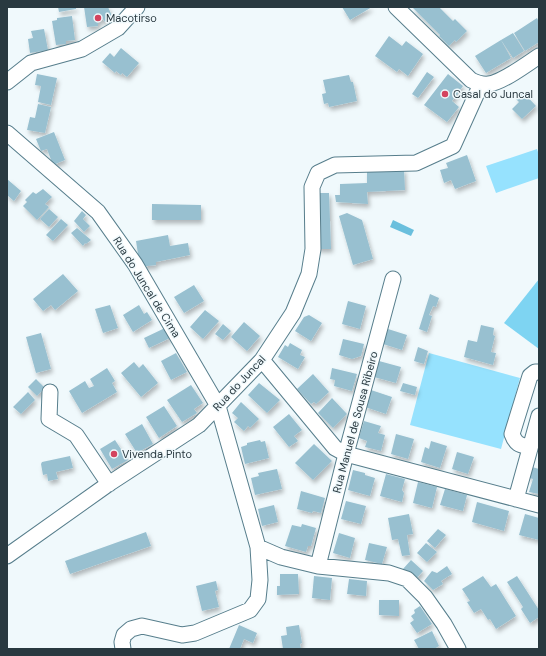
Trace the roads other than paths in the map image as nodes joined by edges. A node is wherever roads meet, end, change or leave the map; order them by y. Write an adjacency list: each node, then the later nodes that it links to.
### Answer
1 (138, 7): 4 (street)
2 (396, 7): 5 (street)
3 (539, 56): 5 (street)
4 (7, 82)
5 (480, 84): 8 (street, Rua do Juncal)
6 (7, 133): 11 (street, Rua do Juncal de Cima)
7 (393, 279): 14 (street, Rua Manuel de Sousa Ribeiro)
8 (262, 360): 11 (street, Rua do Juncal); 14 (street)
9 (539, 372): 13 (street)
10 (50, 392): 15 (street)
11 (218, 406): 15 (street, Rua do Juncal); 18 (street, Rua do Juncal de Cima)
12 (539, 416): 13 (street)
13 (530, 447): 16 (street)
14 (346, 454): 16 (street); 20 (street, Rua Manuel de Sousa Ribeiro)
15 (109, 484): 19 (street, Rua do Juncal)
16 (516, 499): 17 (street)
17 (539, 505)
18 (258, 548): 20 (street); 21 (street, Rua do Juncal de Cima)
19 (7, 556)
20 (318, 566): 22 (street)
21 (123, 649)
22 (458, 649)

